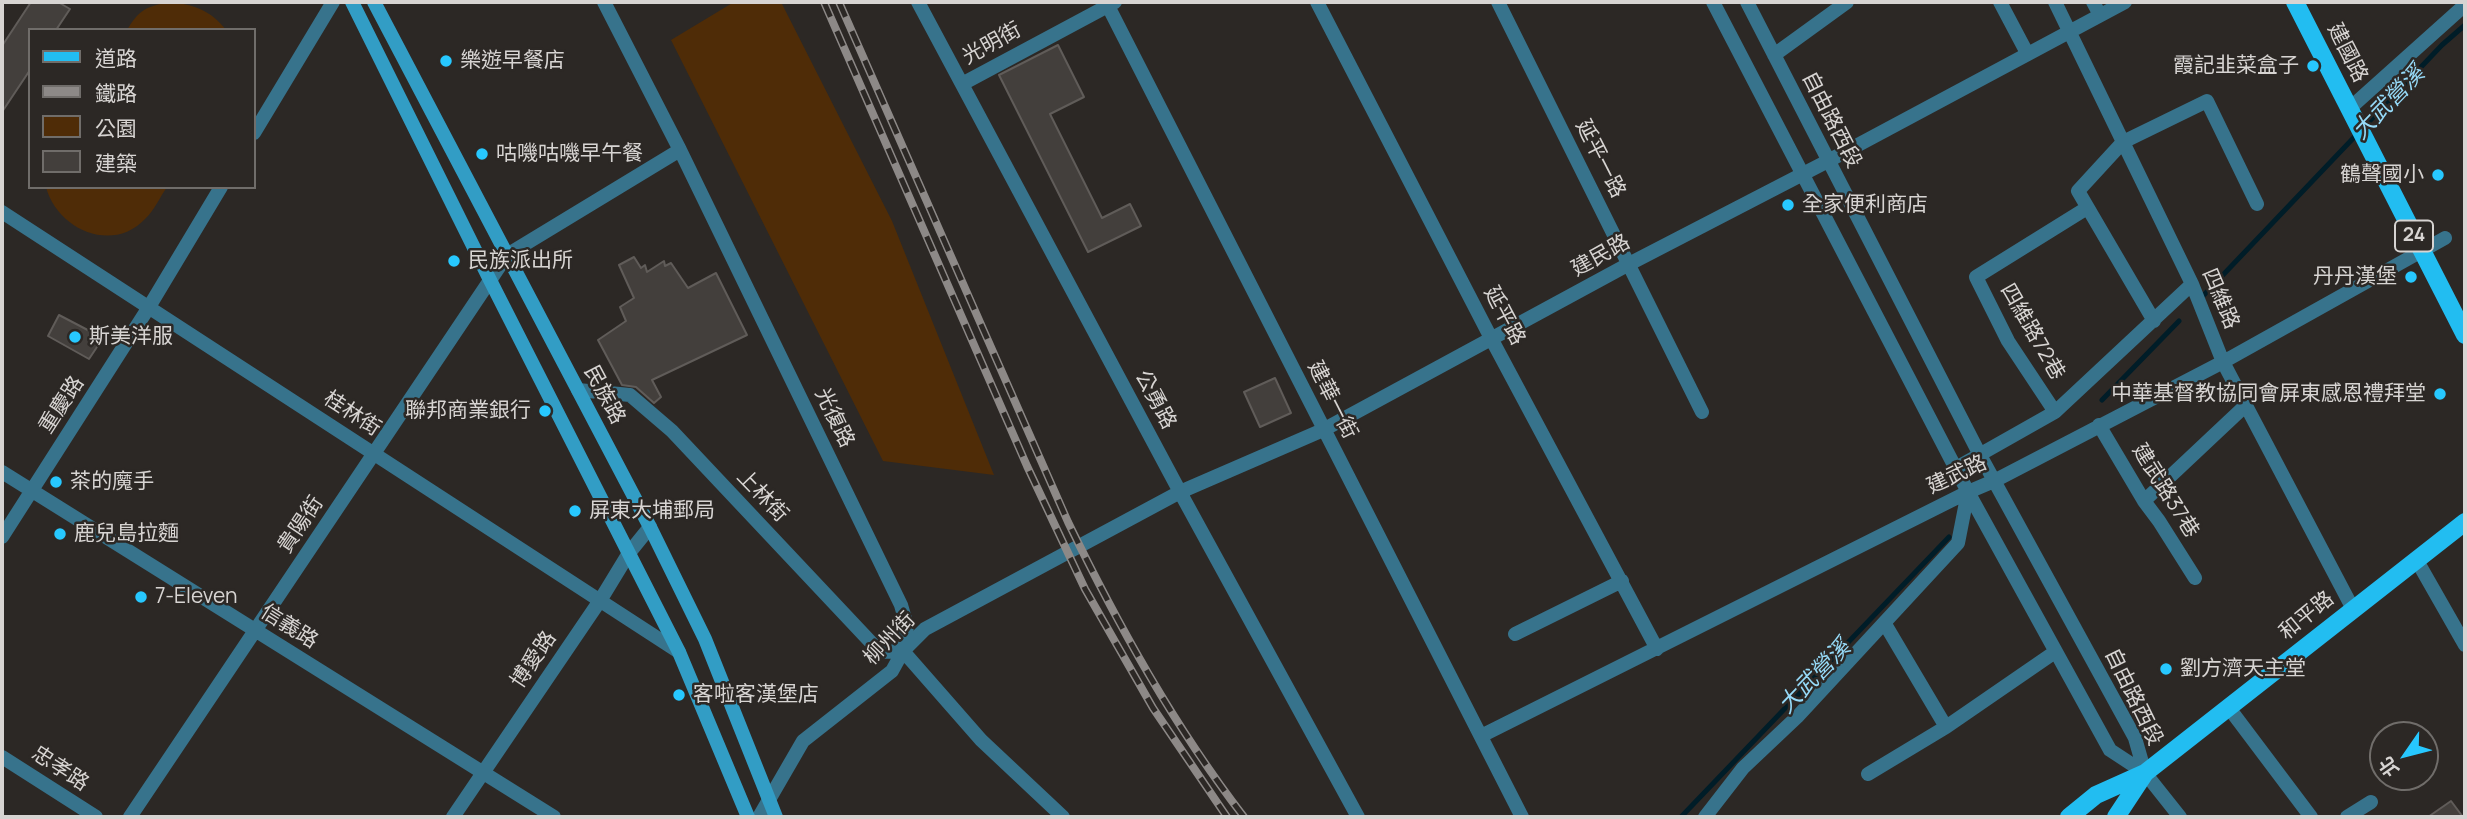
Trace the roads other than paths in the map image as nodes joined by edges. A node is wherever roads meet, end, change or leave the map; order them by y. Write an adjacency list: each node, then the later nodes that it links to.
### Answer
1 (333, 2): 23 (street)
2 (352, 2): 36 (street)
3 (374, 2): 34 (street, 民族路)
4 (604, 2): 25 (street, 光復路)
5 (918, 2): 21 (street, 公勇路)
6 (1317, 2): 41 (street, 延平路)
7 (1498, 2): 35 (street, 延平一路)
8 (1713, 2): 27 (street, 自由路西段)
9 (1747, 2): 20 (street, 自由路西段)
10 (1847, 2): 20 (street)
11 (2000, 2): 19 (street)
12 (2054, 2): 18 (street, 四維路)
13 (2125, 2): 17 (street, 建民路)
14 (2295, 2): 22 (main road, 建國路 / 24)
15 (1111, 3): 21 (street, 光明街); 48 (street, 建華一街)
16 (2465, 5): 22 (street)
17 (2096, 8): 18 (street, 建民路)
18 (2070, 30): 19 (street, 建民路); 24 (street, 四維路)
19 (2027, 53): 26 (street, 建民路)
20 (1774, 55): 26 (street, 自由路西段)
21 (962, 84): 55 (street, 公勇路)
22 (2357, 124): 33 (main road, 建國路 / 24)
23 (256, 131)
24 (2123, 142): 29 (street); 30 (street); 37 (street, 四維路)
25 (680, 150): 34 (street); 73 (street, 光復路)
26 (1828, 161): 27 (street, 建民路); 50 (street, 自由路西段)
27 (1803, 173): 35 (street, 建民路); 51 (street, 自由路西段)
28 (220, 189): 38 (street, 重慶路)
29 (2257, 204)
30 (2087, 208): 39 (street); 46 (street, 四維路72巷)
31 (2, 212): 38 (street, 桂林街)
32 (2445, 238): 33 (street, 建武路)
33 (2422, 251): 40 (main road, 建國路 / 24); 42 (street, 建武路)
34 (507, 255): 36 (street, 貴陽街); 43 (street, 民族路)
35 (1629, 264): 41 (street, 建民路); 45 (street, 延平一路)
36 (489, 280): 49 (street, 貴陽街); 62 (street)
37 (2197, 295): 39 (street); 42 (street, 四維路)
38 (149, 307): 49 (street, 桂林街); 54 (street, 重慶路)
39 (2154, 321): 46 (street)
40 (2465, 335)
41 (1492, 340): 48 (street, 建民路); 65 (street, 延平路)
42 (2223, 362): 44 (street, 四維路); 47 (street, 建武路)
43 (578, 390): 59 (street, 民族路); 73 (street, 上林街)
44 (2245, 406): 57 (street); 67 (street, 四維路)
45 (1702, 412)
46 (2055, 412): 50 (street)
47 (2099, 425): 53 (street, 建武路); 57 (street, 建武路37巷)
48 (1323, 430): 55 (street, 建民路); 78 (street, 建華一街)
49 (374, 453): 66 (street, 桂林街); 69 (street, 貴陽街)
50 (1980, 456): 51 (street); 53 (street, 自由路西段)
51 (1956, 468): 56 (street, 自由路西段)
52 (2, 471): 54 (street, 信義路)
53 (1994, 481): 56 (street, 建武路); 81 (street, 自由路西段)
54 (32, 490): 60 (street, 重慶路); 69 (street, 信義路)
55 (1180, 492): 61 (street, 建民路); 93 (street, 公勇路)
56 (1968, 492): 68 (street); 72 (street, 建武路); 75 (street, 自由路西段)
57 (2144, 501): 64 (street, 建武路37巷)
58 (2465, 522): 63 (main road, 和平路)
59 (650, 527): 62 (street, 博愛路); 83 (street, 民族路)
60 (2, 537)
61 (1093, 539): 73 (street, 柳州街)
62 (629, 553): 66 (street, 博愛路); 74 (street)
63 (2416, 559): 67 (main road, 和平路); 71 (street)
64 (2195, 578)
65 (1622, 581): 70 (street); 72 (street, 延平路)
66 (601, 599): 74 (street, 桂林街); 80 (street, 博愛路)
67 (2353, 609): 76 (main road, 和平路)
68 (1885, 624): 77 (street); 95 (street)
69 (256, 630): 80 (street, 信義路); 86 (street, 貴陽街)
70 (1515, 634)
71 (2465, 645)
72 (1657, 649): 78 (street, 建武路)
73 (903, 651): 83 (street, 柳州街); 92 (street)
74 (680, 652): 89 (street)
75 (2055, 652): 77 (street); 81 (street, 自由路西段)
76 (2229, 708): 81 (main road, 和平路); 99 (street)
77 (1946, 727): 82 (street)
78 (1481, 736): 94 (street, 建華一街)
79 (2, 757): 85 (street, 忠孝路)
80 (484, 773): 87 (street, 博愛路); 88 (street, 信義路)
81 (2145, 773): 96 (main road, 和平路); 97 (main road, 和平路); 98 (street)
82 (1868, 774)
83 (769, 799): 90 (street, 柳州街); 91 (street, 民族路)
84 (2371, 802): 100 (street)
85 (96, 817)
86 (130, 817)
87 (453, 817)
88 (554, 817)
89 (748, 817)
90 (759, 817)
91 (776, 817)
92 (1063, 817)
93 (1358, 817)
94 (1522, 817)
95 (1705, 817)
96 (2069, 817)
97 (2116, 817)
98 (2180, 817)
99 (2311, 817)
100 (2347, 817)

